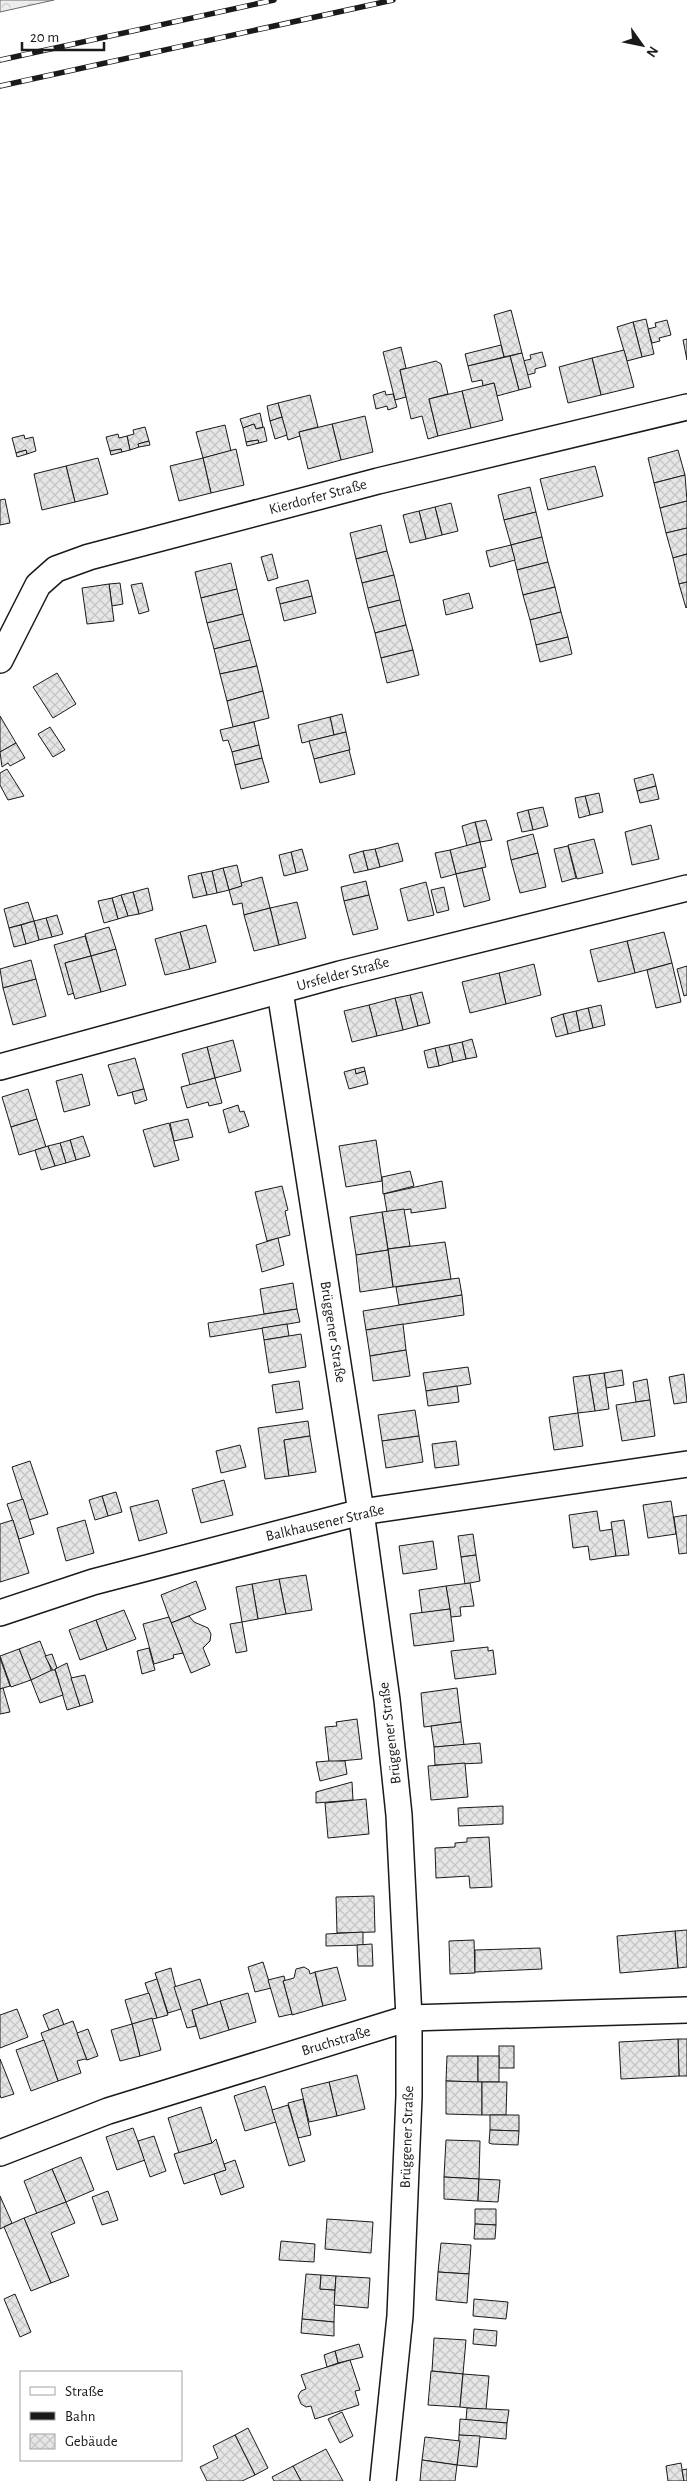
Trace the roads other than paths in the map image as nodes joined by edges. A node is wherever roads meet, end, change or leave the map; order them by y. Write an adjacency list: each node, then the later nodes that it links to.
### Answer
1 (687, 407): 2 (street, Kierdorfer Straße)
2 (0, 660)
3 (687, 888): 4 (street, Ursfelder Straße)
4 (280, 991): 5 (street, Ursfelder Straße); 7 (street, Brüggener Straße)
5 (0, 1067)
6 (687, 1464): 7 (street, Balkhausener Straße)
7 (360, 1512): 8 (street, Balkhausener Straße); 10 (street, Brüggener Straße)
8 (0, 1613)
9 (687, 2010): 10 (street, Bruchstraße)
10 (409, 2018): 11 (street, Bruchstraße); 12 (street, Brüggener Straße)
11 (0, 2153)
12 (383, 2481)

